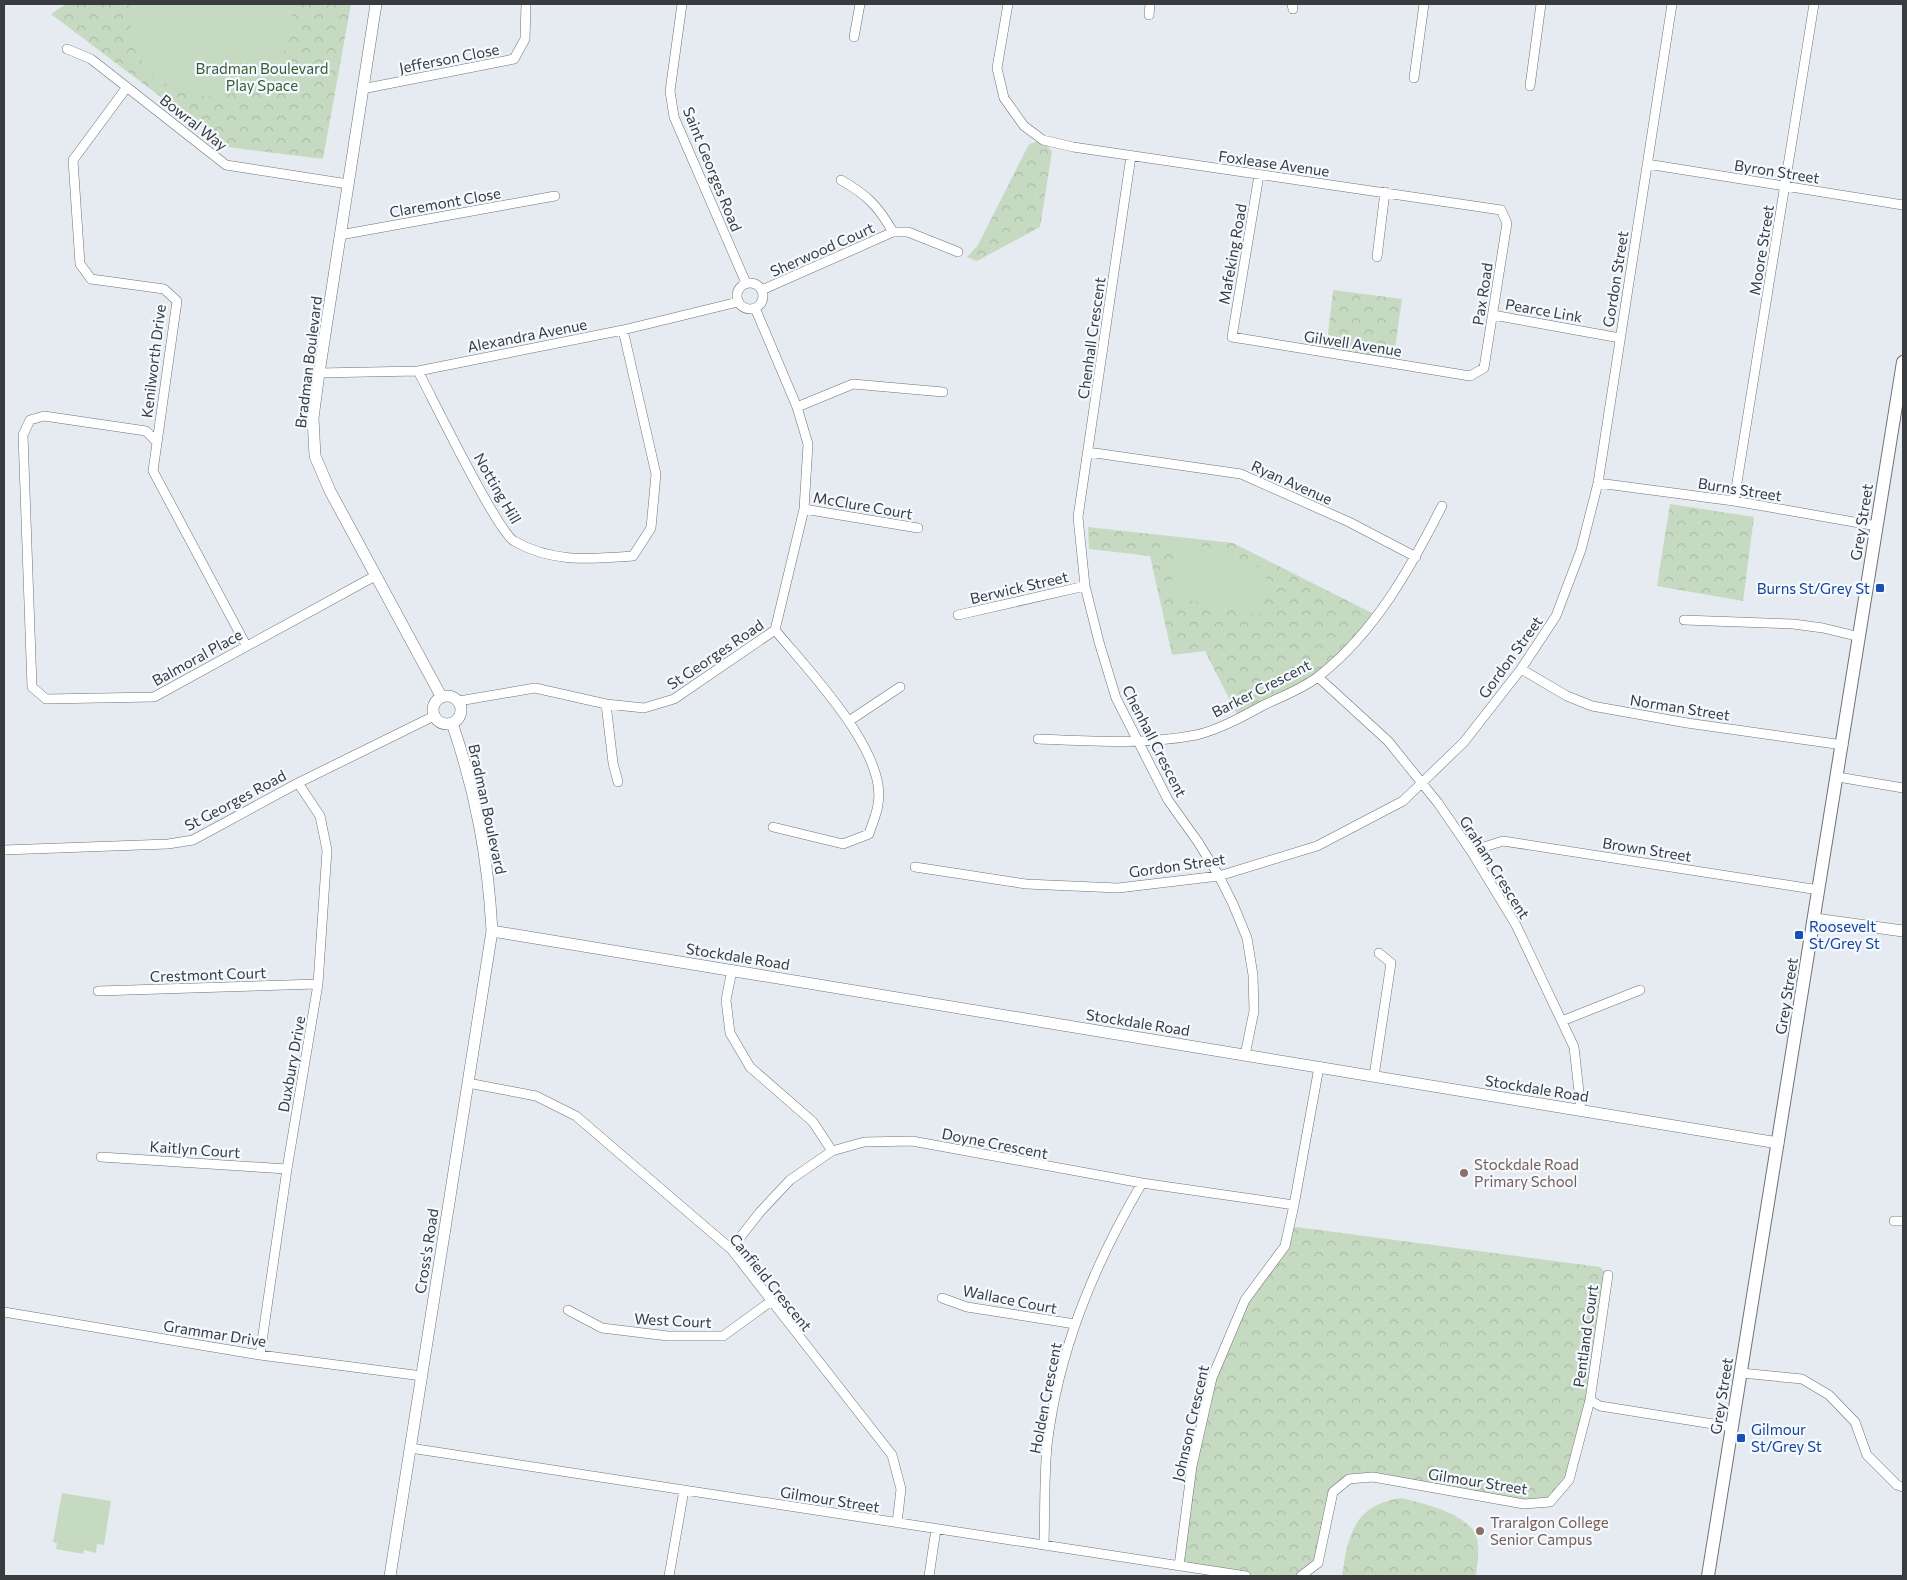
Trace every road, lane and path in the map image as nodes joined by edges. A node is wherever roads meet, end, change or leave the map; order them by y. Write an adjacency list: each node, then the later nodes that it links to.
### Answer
1 (376, 4): 17 (street, Bradman Boulevard)
2 (526, 4): 17 (street, Jefferson Close)
3 (682, 4): 32 (street, Saint Georges Road)
4 (860, 4): 12 (street)
5 (1008, 4): 18 (street, Foxlease Avenue)
6 (1150, 4): 11 (street)
7 (1424, 4): 14 (street)
8 (1541, 4): 15 (street)
9 (1672, 4): 19 (street, Gordon Street)
10 (1814, 4): 23 (street, Moore Street)
11 (1148, 15)
12 (854, 37)
13 (68, 49): 16 (street, Bowral Way)
14 (1414, 78)
15 (1530, 86)
16 (127, 87): 22 (street, Bowral Way); 47 (street, Kenilworth Drive)
17 (362, 89): 22 (street, Bradman Boulevard)
18 (1131, 156): 20 (street, Foxlease Avenue); 48 (street, Chenhall Crescent)
19 (1647, 164): 23 (street, Byron Street); 39 (street, Gordon Street)
20 (1259, 175): 24 (street, Foxlease Avenue); 38 (street, Mafeking Road)
21 (841, 180): 28 (street, Sherwood Court)
22 (348, 184): 29 (street, Bradman Boulevard)
23 (1785, 186): 26 (street, Byron Street); 50 (street, Moore Street)
24 (1385, 192): 27 (street, Foxlease Avenue); 31 (street)
25 (555, 196): 29 (street, Claremont Close)
26 (1903, 205)
27 (1501, 210): 36 (street, Pax Road)
28 (893, 232): 30 (street, Sherwood Court); 33 (street, Sherwood Court)
29 (340, 235): 42 (street, Bradman Boulevard)
30 (958, 252)
31 (1377, 257)
32 (746, 283): 33 (street); 34 (street)
33 (762, 290): 35 (street)
34 (738, 302): 35 (street); 37 (street, Alexandra Avenue)
35 (755, 308): 45 (street, St Georges Road)
36 (1493, 315): 39 (street, Pearce Link); 43 (street, Pax Road)
37 (623, 330): 41 (street, Alexandra Avenue); 41 (street, Notting Hill)
38 (1232, 337): 43 (street, Gilwell Avenue)
39 (1620, 338): 49 (street, Gordon Street)
40 (1903, 362): 46 (main road, Grey Street)
41 (418, 371): 42 (street, Alexandra Avenue)
42 (319, 373): 56 (street, Bradman Boulevard)
43 (1470, 376)
44 (943, 392): 45 (street)
45 (797, 407): 52 (street, St Georges Road)
46 (1899, 418): 53 (main road, Grey Street)
47 (157, 442): 62 (street, Kenilworth Drive); 62 (street, Balmoral Place)
48 (1088, 452): 55 (street, Ryan Avenue); 57 (street, Chenhall Crescent)
49 (1598, 482): 50 (street, Burns Street); 63 (street, Gordon Street)
50 (1734, 502): 53 (street, Burns Street)
51 (1442, 506): 55 (street, Barker Crescent)
52 (804, 509): 54 (street, McClure Court); 60 (street, St Georges Road)
53 (1877, 526): 61 (main road, Grey Street)
54 (918, 528)
55 (1416, 557): 64 (street, Barker Crescent)
56 (375, 576): 62 (street, Balmoral Place); 66 (street, Bradman Boulevard)
57 (1085, 586): 58 (street, Berwick Street); 73 (street, Chenhall Crescent)
58 (958, 615)
59 (1684, 620): 61 (street)
60 (775, 630): 68 (street, St Georges Road); 70 (street)
61 (1860, 637): 74 (main road, Grey Street)
62 (246, 645)
63 (1521, 669): 74 (street, Norman Street); 77 (street, Gordon Street)
64 (1318, 677): 73 (street, Barker Crescent); 77 (street, Graham Crescent)
65 (900, 687): 70 (street)
66 (441, 696): 67 (street); 69 (street)
67 (459, 701): 68 (street, St Georges Road); 71 (street)
68 (606, 704): 76 (street)
69 (434, 716): 71 (street); 78 (street, St Georges Road)
70 (849, 721): 80 (street)
71 (452, 723): 87 (street, Bradman Boulevard)
72 (1038, 739): 73 (street, Barker Crescent)
73 (1140, 742): 84 (street, Chenhall Crescent)
74 (1843, 745): 75 (main road, Grey Street)
75 (1838, 777): 79 (street); 85 (main road, Grey Street)
76 (618, 782)
77 (1420, 782): 82 (street, Graham Crescent); 84 (street, Gordon Street)
78 (298, 783): 81 (street, St Georges Road); 91 (street, Duxbury Drive)
79 (1903, 788)
80 (773, 827)
81 (4, 850)
82 (1471, 851): 85 (street, Brown Street); 94 (street, Graham Crescent)
83 (915, 867): 84 (street, Gordon Street)
84 (1219, 876): 95 (street, Chenhall Crescent)
85 (1819, 890): 86 (main road, Grey Street)
86 (1815, 918): 88 (street); 100 (main road, Grey Street)
87 (492, 931): 90 (street, Stockdale Road); 98 (street, Cross's Road)
88 (1903, 931)
89 (1380, 953): 97 (street)
90 (732, 970): 95 (street, Stockdale Road); 101 (street)
91 (318, 984): 93 (street, Crestmont Court); 103 (street, Duxbury Drive)
92 (1640, 990): 94 (street)
93 (98, 991)
94 (1562, 1021): 99 (street, Graham Crescent)
95 (1245, 1055): 96 (street, Stockdale Road)
96 (1319, 1067): 97 (street, Stockdale Road); 105 (street, Johnson Crescent)
97 (1374, 1076): 99 (street, Stockdale Road)
98 (468, 1083): 106 (street, Canfield Crescent); 115 (street, Cross's Road)
99 (1582, 1110): 100 (street, Stockdale Road)
100 (1778, 1143): 114 (main road, Grey Street)
101 (832, 1151): 104 (street, Doyne Crescent); 106 (street, Doyne Crescent)
102 (101, 1156): 103 (street, Kaitlyn Court)
103 (287, 1169): 113 (street, Duxbury Drive)
104 (1142, 1183): 105 (street, Doyne Crescent); 112 (street, Holden Crescent)
105 (1294, 1205): 124 (street, Johnson Crescent)
106 (731, 1249): 109 (street, Canfield Crescent)
107 (1608, 1274): 116 (street, Pentland Court)
108 (942, 1298): 112 (street, Wallace Court)
109 (770, 1302): 110 (street, West Court); 121 (street, Canfield Crescent)
110 (568, 1310)
111 (4, 1312): 113 (street, Grammar Drive)
112 (1075, 1324): 123 (street, Holden Crescent)
113 (260, 1355): 115 (street, Grammar Drive)
114 (1741, 1373): 117 (main road, Grey Street); 119 (street)
115 (422, 1376): 118 (street, Cross's Road)
116 (1590, 1400): 117 (street); 129 (street, Gilmour Street)
117 (1732, 1427): 130 (main road, Grey Street)
118 (410, 1448): 120 (street, Gilmour Street); 125 (street, Cross's Road)
119 (1903, 1487)
120 (684, 1490): 121 (street, Gilmour Street); 126 (street)
121 (897, 1523): 122 (street, Gilmour Street)
122 (936, 1529): 123 (street, Gilmour Street); 127 (street)
123 (1044, 1545): 124 (street, Gilmour Street)
124 (1179, 1566): 128 (street, Gilmour Street)
125 (390, 1576)
126 (669, 1576)
127 (929, 1576)
128 (1246, 1576)
129 (1301, 1576)
130 (1708, 1576)

